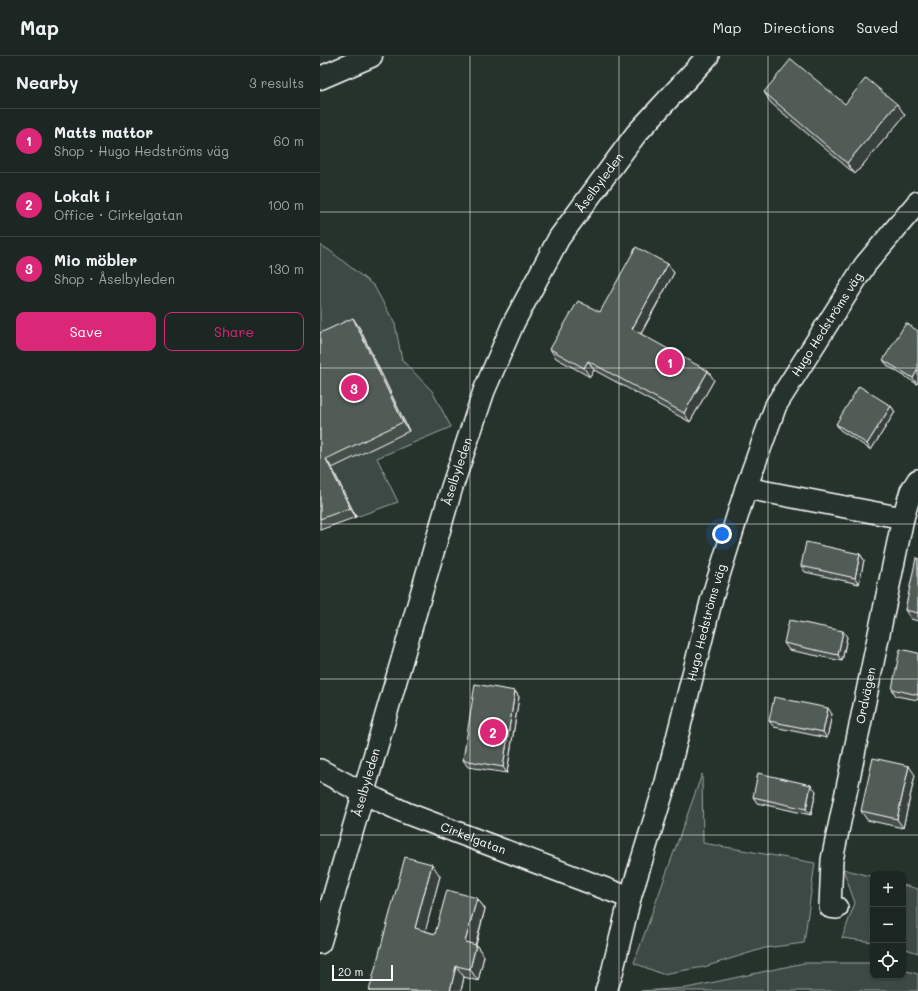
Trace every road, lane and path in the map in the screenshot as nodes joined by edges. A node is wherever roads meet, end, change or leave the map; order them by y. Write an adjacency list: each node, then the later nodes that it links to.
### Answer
1 (371, 56): 3 (highway)
2 (708, 56): 9 (street, Åselbyleden)
3 (320, 78)
4 (918, 202): 6 (street, Hugo Hedströms väg)
5 (918, 480): 7 (street, Ordvägen)
6 (746, 488): 7 (street); 10 (street, Hugo Hedströms väg)
7 (903, 518): 11 (street, Ordvägen)
8 (320, 770): 9 (street, Cirkelgatan)
9 (363, 793): 10 (street, Cirkelgatan); 12 (street, Åselbyleden)
10 (630, 898): 13 (street, Hugo Hedströms väg)
11 (837, 908)
12 (320, 943)
13 (606, 991)

